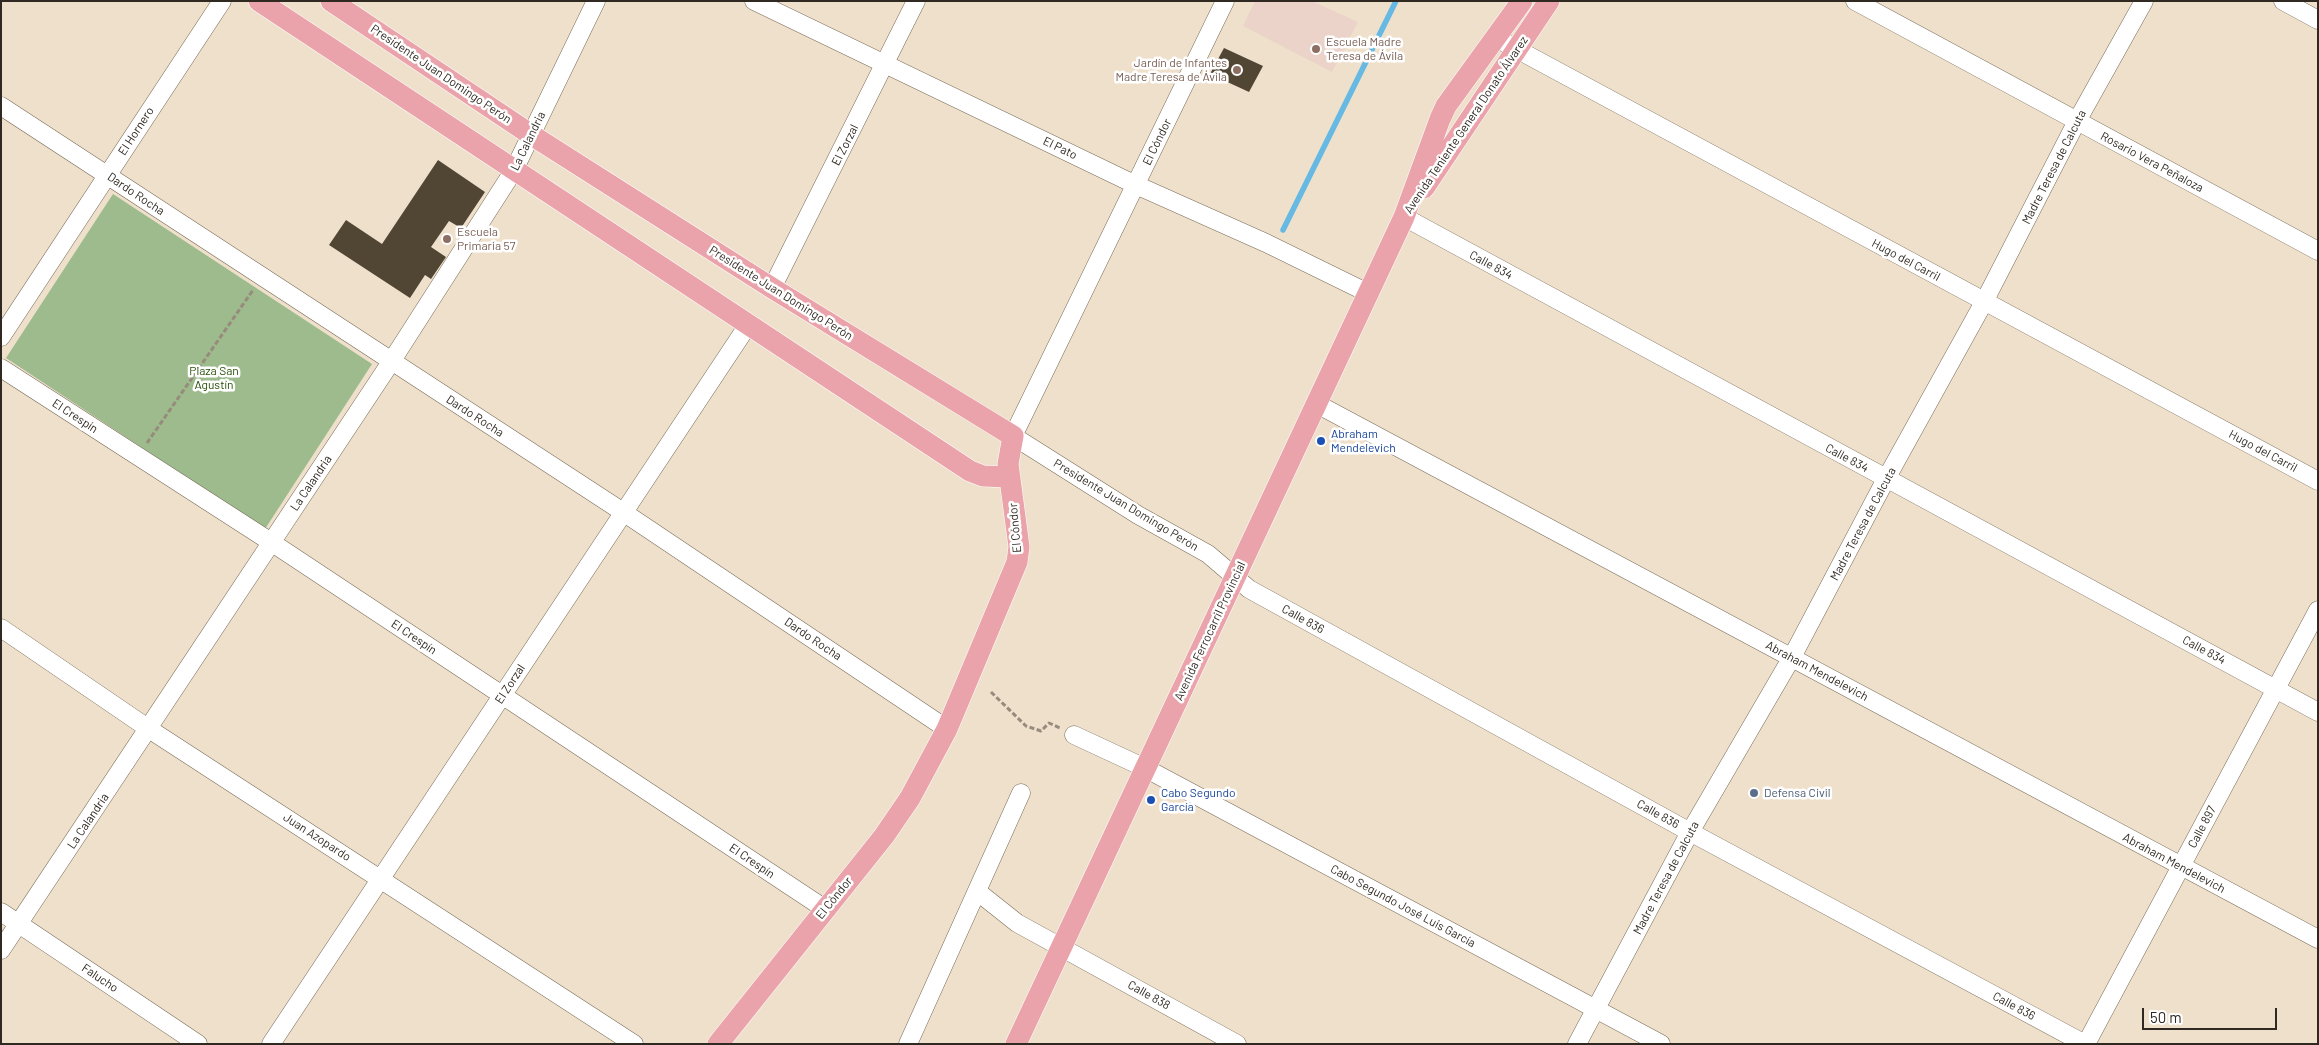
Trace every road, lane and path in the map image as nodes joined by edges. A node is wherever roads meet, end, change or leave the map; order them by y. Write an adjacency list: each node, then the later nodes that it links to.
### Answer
1 (222, 1): 21 (street, El Hornero)
2 (259, 1): 20 (main road)
3 (331, 1): 19 (main road, Presidente Juan Domingo Perón)
4 (596, 1): 19 (street, La Calandria)
5 (754, 1): 16 (street, El Pato)
6 (916, 1): 16 (street, El Zorzal)
7 (1224, 1): 22 (street, El Cóndor)
8 (1522, 1): 14 (main road, Avenida Teniente General Donato Álvarez)
9 (1549, 1): 15 (main road, Avenida Teniente General Donato Álvarez)
10 (1854, 1): 18 (street, Rosario Vera Peñaloza)
11 (2144, 1): 18 (street, Madre Teresa de Calcuta)
12 (2283, 1): 13 (street)
13 (2318, 20)
14 (1496, 38): 15 (street, Hugo del Carril); 23 (main road, Avenida Teniente General Donato Álvarez)
15 (1516, 50): 23 (main road, Avenida Teniente General Donato Álvarez); 28 (street, Hugo del Carril)
16 (886, 64): 22 (street, El Pato); 26 (street, El Zorzal)
17 (1, 106): 21 (street, Dardo Rocha)
18 (2077, 121): 24 (street, Rosario Vera Peñaloza); 28 (street, Madre Teresa de Calcuta)
19 (530, 134): 20 (street, La Calandria); 26 (main road, Presidente Juan Domingo Perón)
20 (514, 170): 29 (main road); 31 (street, La Calandria)
21 (107, 174): 25 (street, Dardo Rocha); 30 (street, El Hornero)
22 (1136, 185): 27 (street, El Pato); 34 (street, El Cóndor)
23 (1404, 218): 27 (main road, Avenida Ferrocarril Provincial); 37 (street, Calle 834)
24 (2318, 251)
25 (262, 277): 31 (street, Dardo Rocha); 35 (path)
26 (772, 288): 34 (main road, Presidente Juan Domingo Perón)
27 (1368, 293): 33 (main road, Avenida Ferrocarril Provincial)
28 (1984, 302): 37 (street, Madre Teresa de Calcuta); 38 (street, Hugo del Carril)
29 (748, 325): 36 (main road); 39 (street, El Zorzal)
30 (1, 337)
31 (391, 362): 39 (street, Dardo Rocha); 40 (street, La Calandria)
32 (1, 368): 35 (street, El Crespín)
33 (1317, 404): 41 (main road, Avenida Ferrocarril Provincial); 44 (street, Abraham Mendelevich)
34 (1013, 436): 36 (main road, El Cóndor); 41 (street, Presidente Juan Domingo Perón)
35 (138, 456): 40 (street, El Crespín)
36 (1010, 478): 50 (main road, El Cóndor)
37 (1886, 479): 44 (street, Madre Teresa de Calcuta); 45 (street, Calle 834)
38 (2318, 481)
39 (623, 512): 47 (street, El Zorzal); 50 (street, Dardo Rocha)
40 (271, 542): 47 (street, El Crespín); 49 (street, La Calandria)
41 (1235, 578): 52 (main road, Avenida Ferrocarril Provincial); 54 (street, Calle 836)
42 (2318, 610): 45 (street, Calle 897)
43 (1, 628): 49 (street, Juan Azopardo)
44 (1792, 658): 54 (street, Madre Teresa de Calcuta); 55 (street, Abraham Mendelevich)
45 (2275, 688): 48 (street, Calle 834); 55 (street, Calle 897)
46 (991, 692): 51 (path)
47 (503, 696): 56 (street, El Zorzal); 58 (street, El Crespín)
48 (2318, 712)
49 (149, 728): 56 (street, Juan Azopardo); 60 (street, La Calandria)
50 (946, 729): 58 (main road, El Cóndor)
51 (1074, 735): 52 (street, Cabo Segundo José Luis García)
52 (1145, 768): 62 (main road, Avenida Ferrocarril Provincial); 64 (street, Cabo Segundo José Luis García)
53 (1022, 793): 57 (street)
54 (1690, 832): 64 (street, Madre Teresa de Calcuta); 74 (street, Calle 836)
55 (2182, 867): 61 (street, Abraham Mendelevich); 74 (street, Calle 897)
56 (382, 879): 66 (street, El Zorzal); 67 (street, Juan Azopardo)
57 (978, 892): 62 (street, Calle 838); 69 (street)
58 (825, 909): 68 (main road, El Cóndor)
59 (1, 912): 60 (street, Falucho)
60 (18, 923): 63 (street, La Calandria); 65 (street, Falucho)
61 (2318, 939)
62 (1061, 947): 70 (main road, Avenida Ferrocarril Provincial); 71 (street, Calle 838)
63 (1, 950)
64 (1596, 1008): 72 (street, Madre Teresa de Calcuta); 73 (street, Cabo Segundo José Luis García)
65 (198, 1044)
66 (272, 1044)
67 (634, 1044)
68 (718, 1044)
69 (908, 1044)
70 (1016, 1044)
71 (1238, 1044)
72 (1577, 1044)
73 (1661, 1044)
74 (2085, 1044)

